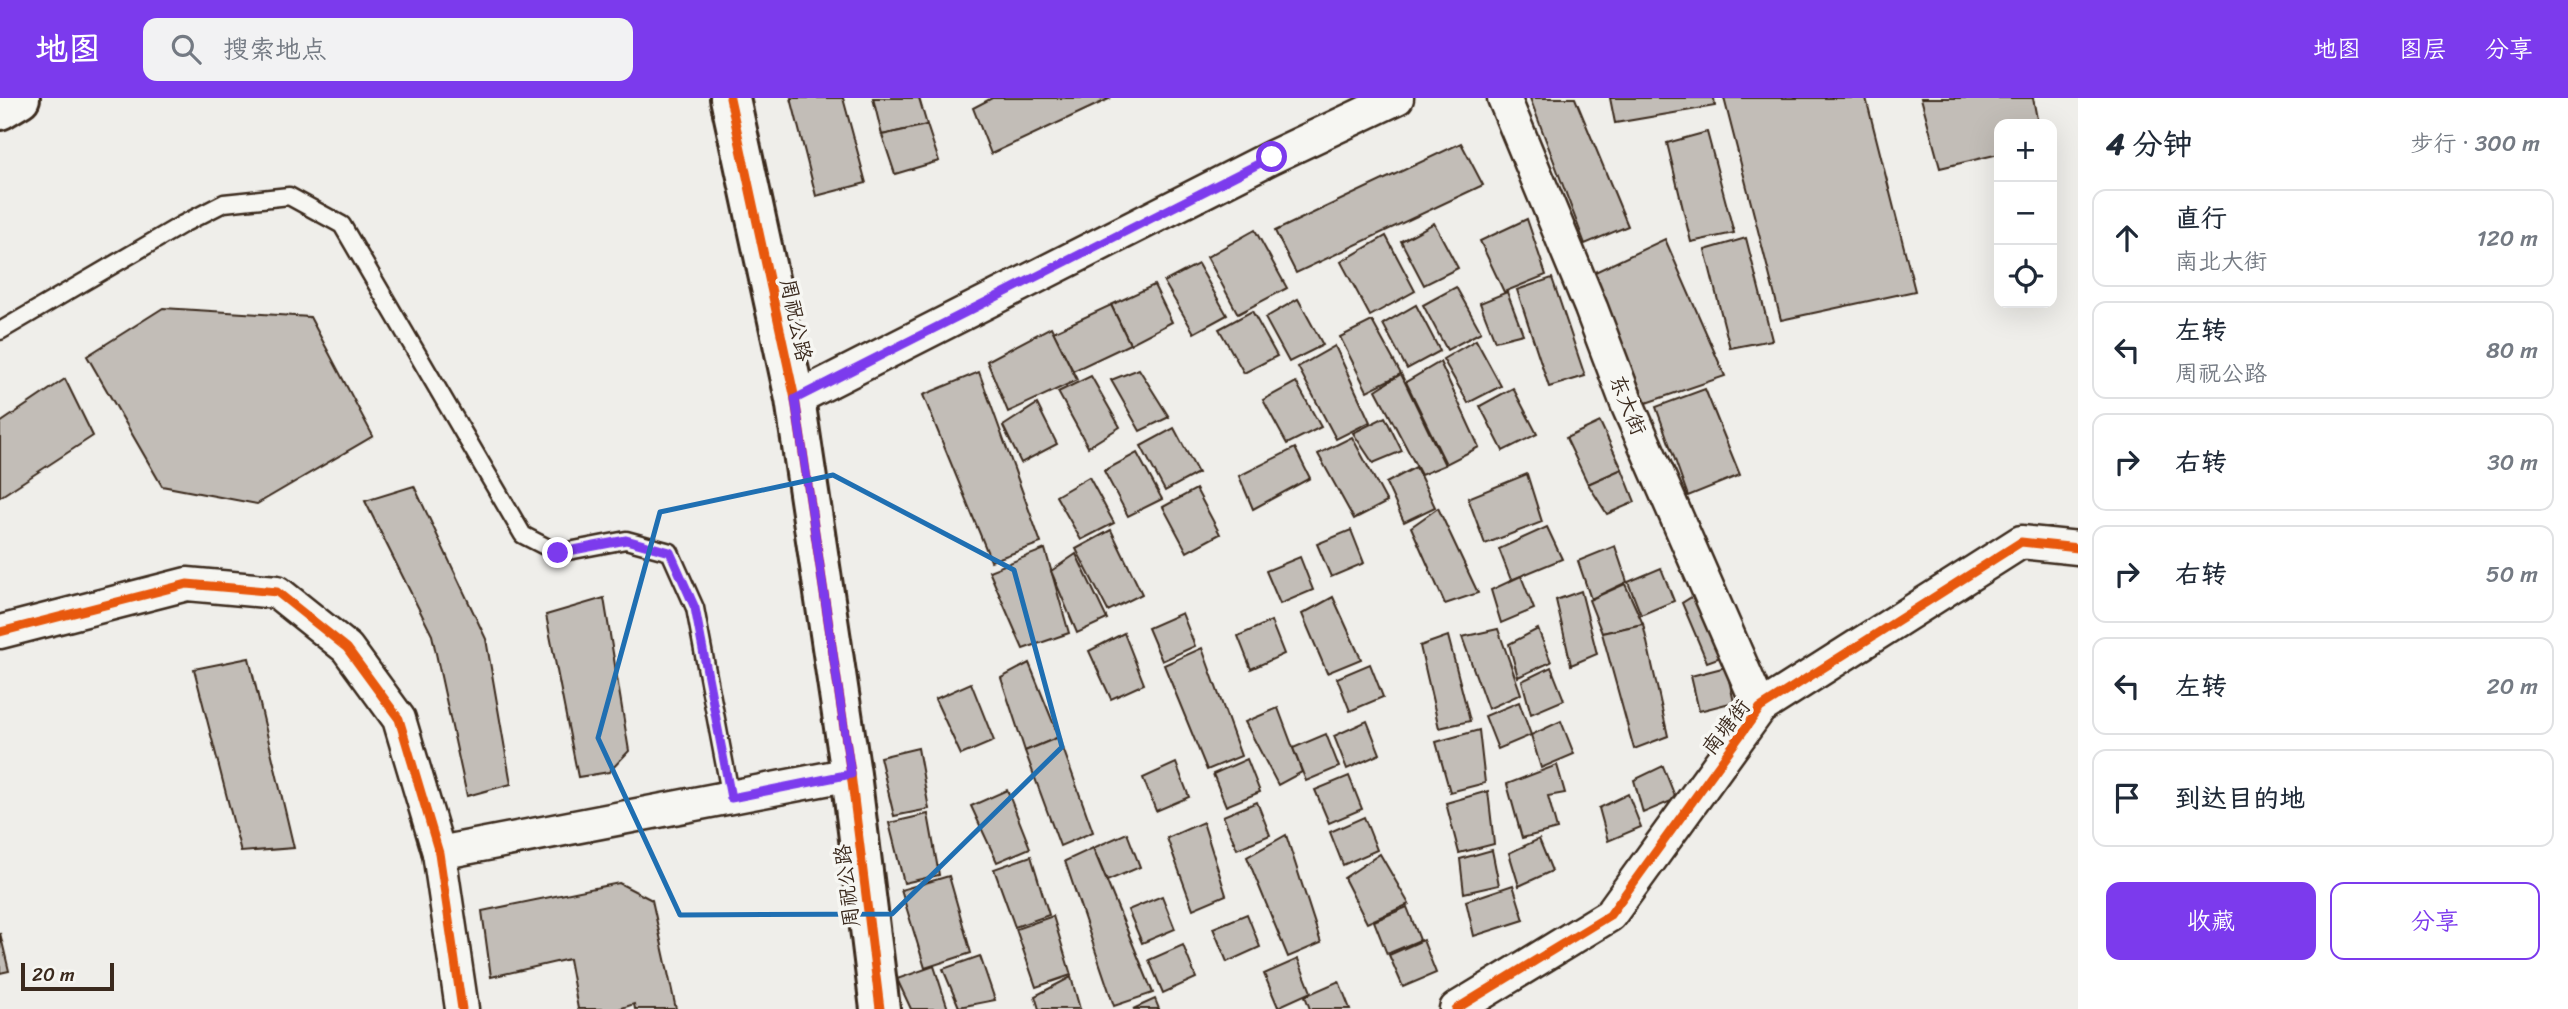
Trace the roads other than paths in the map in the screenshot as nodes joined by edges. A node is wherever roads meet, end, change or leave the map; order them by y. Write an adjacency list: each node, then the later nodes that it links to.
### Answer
1 (20, 98): 5 (street)
2 (730, 98): 7 (street, 周祝公路)
3 (1397, 98): 7 (street)
4 (1504, 98): 10 (street, 东大街)
5 (0, 110)
6 (0, 331): 12 (lane)
7 (795, 399): 11 (street, 周祝公路)
8 (2078, 548): 10 (street, 南塘街)
9 (0, 632): 13 (street)
10 (1760, 708): 16 (street, 南塘街)
11 (851, 774): 12 (street); 15 (street, 周祝公路)
12 (731, 798): 13 (street)
13 (439, 853): 14 (street)
14 (461, 1009)
15 (880, 1009)
16 (1456, 1009)

